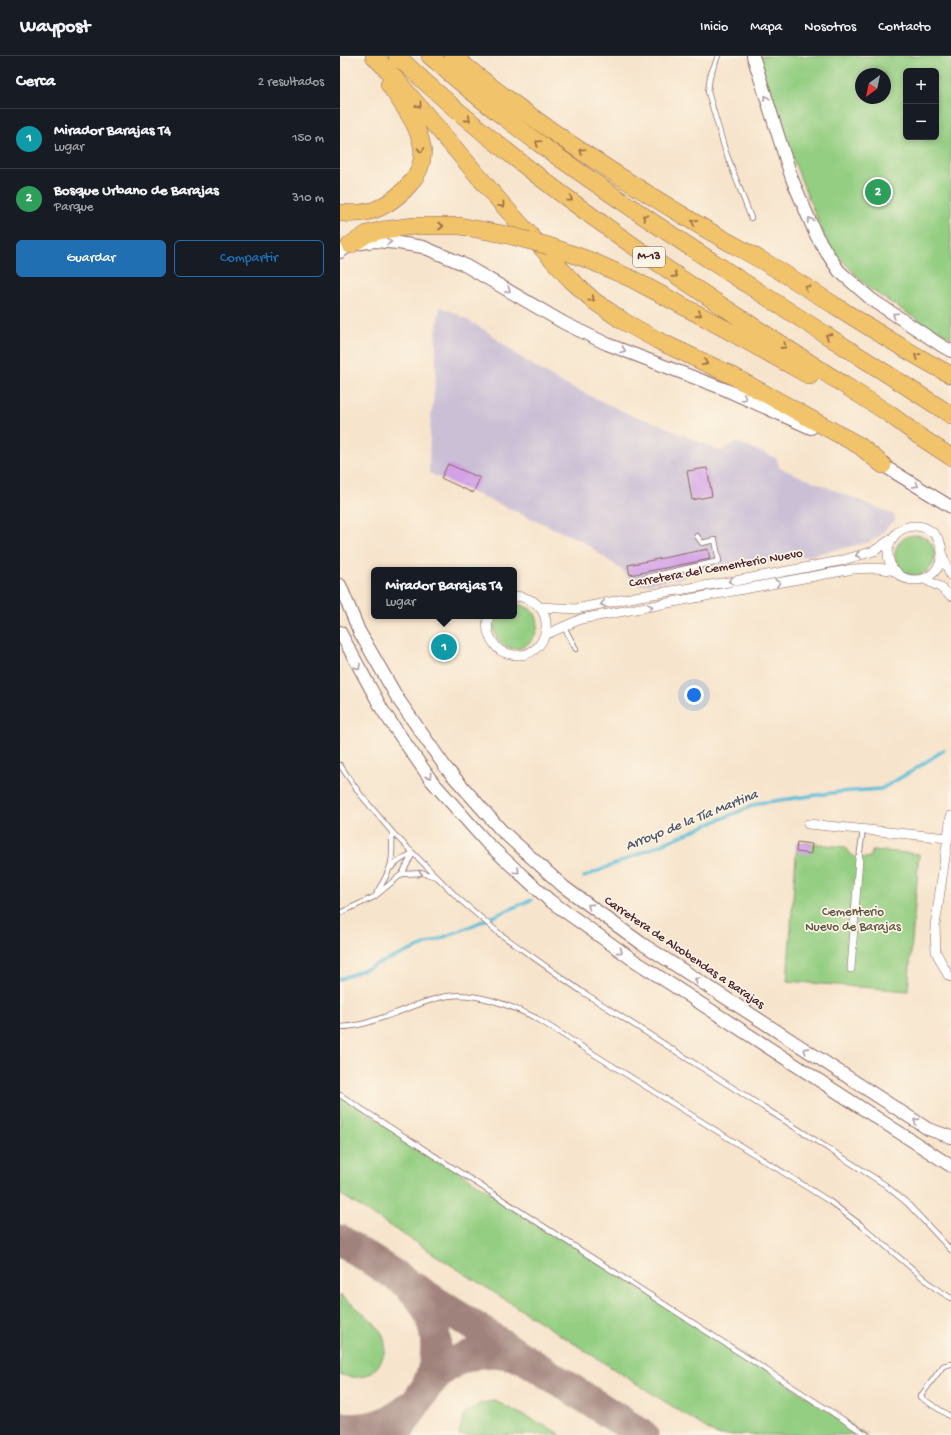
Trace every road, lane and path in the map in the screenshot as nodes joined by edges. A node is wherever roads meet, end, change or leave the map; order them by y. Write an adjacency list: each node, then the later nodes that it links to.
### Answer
1 (369, 56): 8 (highway, one-way to 8)
2 (374, 56): 18 (highway, one-way to 18)
3 (397, 56): 16 (highway, M-13, one-way to 16)
4 (430, 56): 12 (highway, M-13, one-way to 4)
5 (453, 56): 13 (highway, one-way to 5)
6 (718, 56): 9 (lane)
7 (753, 56): 11 (street, one-way to 7)
8 (340, 213)
9 (751, 218)
10 (345, 249): 16 (highway, one-way to 16, bridge); 18 (street, one-way to 18)
11 (951, 351)
12 (861, 356): 14 (highway); 15 (highway, M-13)
13 (951, 376)
14 (951, 402)
15 (951, 415)
16 (918, 436): 17 (highway, M-13)
17 (951, 457)
18 (883, 465): 19 (street, one-way to 19)
19 (951, 507)
20 (697, 536): 25 (lane)
21 (893, 538): 22 (street); 23 (street); 30 (street, Carretera del Cementerio Nuevo, one-way to 30)
22 (942, 555): 24 (street); 26 (street)
23 (896, 571): 26 (street); 32 (street, Carretera del Cementerio Nuevo, one-way to 23)
24 (951, 576)
25 (648, 577)
26 (924, 579): 29 (street)
27 (340, 585): 53 (street, Carretera de Alcobendas a Barajas, one-way to 27)
28 (517, 596): 30 (street)
29 (951, 596)
30 (540, 607): 34 (street)
31 (488, 619): 34 (street)
32 (564, 626): 34 (street, Carretera del Cementerio Nuevo); 35 (lane)
33 (340, 632): 54 (street, one-way to 54)
34 (545, 635)
35 (576, 649)
36 (340, 765): 40 (lane)
37 (951, 816): 41 (street)
38 (808, 824): 39 (street)
39 (863, 830): 41 (street); 43 (lane)
40 (392, 832): 42 (lane); 44 (lane)
41 (948, 838): 50 (street)
42 (414, 853): 44 (lane); 45 (lane); 46 (lane)
43 (859, 858): 49 (street)
44 (390, 869): 47 (lane)
45 (402, 874): 46 (lane, one-way to 46); 47 (lane)
46 (437, 878): 55 (lane)
47 (374, 897): 48 (lane)
48 (340, 913)
49 (851, 969)
50 (951, 977)
51 (340, 1027): 56 (lane)
52 (340, 1096): 59 (lane)
53 (951, 1137)
54 (951, 1166)
55 (951, 1250)
56 (951, 1298)
57 (951, 1364): 58 (lane)
58 (951, 1417)
59 (867, 1435)

